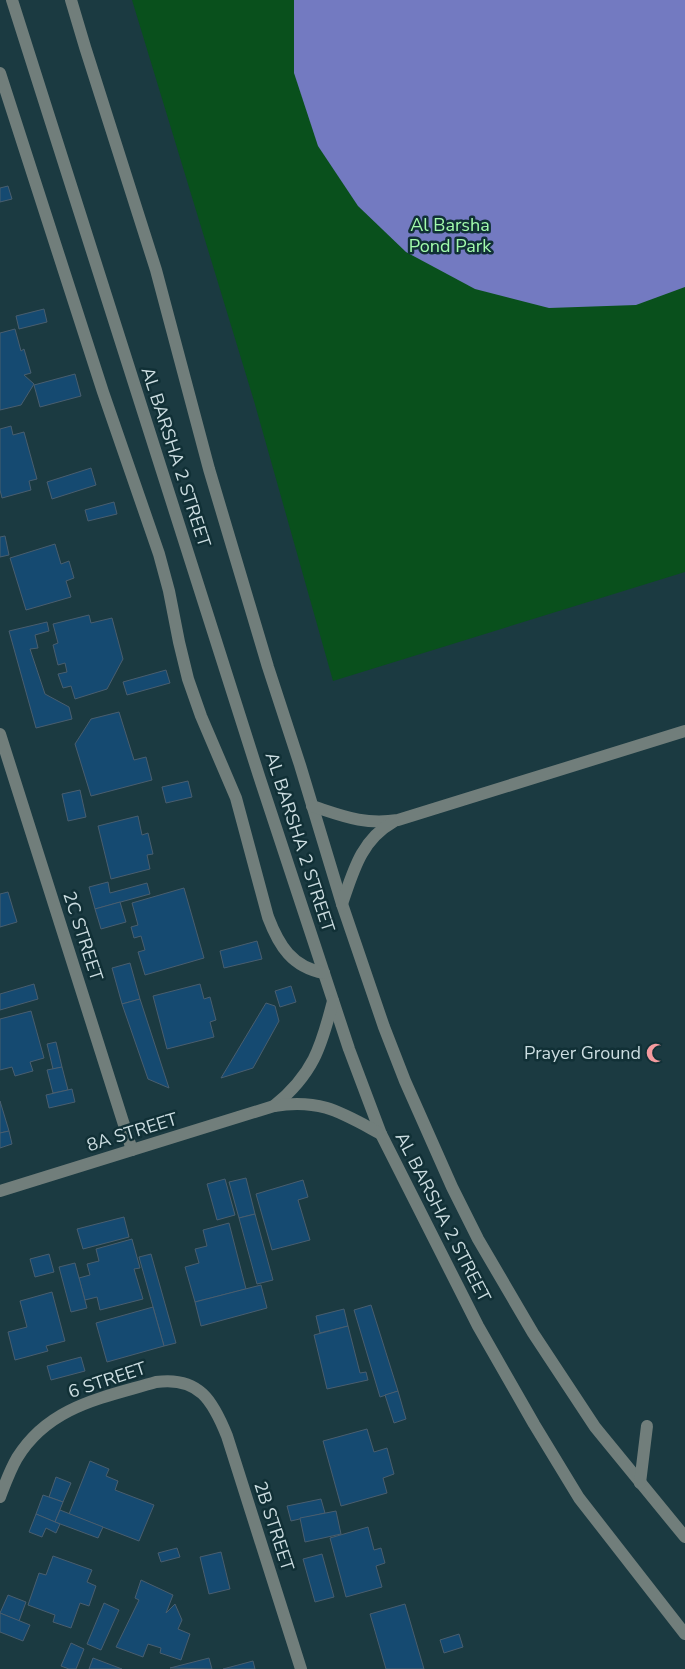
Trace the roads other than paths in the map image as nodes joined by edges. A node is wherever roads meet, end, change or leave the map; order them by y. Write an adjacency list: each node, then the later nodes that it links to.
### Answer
1 (12, 0): 9 (street, AL BARSHA 2 STREET)
2 (71, 0): 6 (street, AL BARSHA 2 STREET)
3 (0, 73): 9 (street)
4 (685, 731): 7 (street)
5 (0, 734): 13 (street, 2C STREET)
6 (312, 806): 7 (street); 8 (street, AL BARSHA 2 STREET)
7 (398, 820): 8 (street)
8 (342, 904): 17 (street, AL BARSHA 2 STREET)
9 (324, 974): 10 (street, AL BARSHA 2 STREET)
10 (333, 1001): 11 (street, 8A STREET); 12 (street, AL BARSHA 2 STREET)
11 (274, 1106): 12 (street, 8A STREET); 13 (street, 8A STREET)
12 (381, 1134): 20 (street, AL BARSHA 2 STREET)
13 (132, 1150): 14 (street, 8A STREET)
14 (0, 1191)
15 (206, 1396): 18 (street, 6 STREET); 21 (street, 2B STREET)
16 (646, 1426): 17 (street)
17 (640, 1484): 19 (street, AL BARSHA 2 STREET)
18 (0, 1497)
19 (685, 1537)
20 (685, 1634)
21 (301, 1669)

